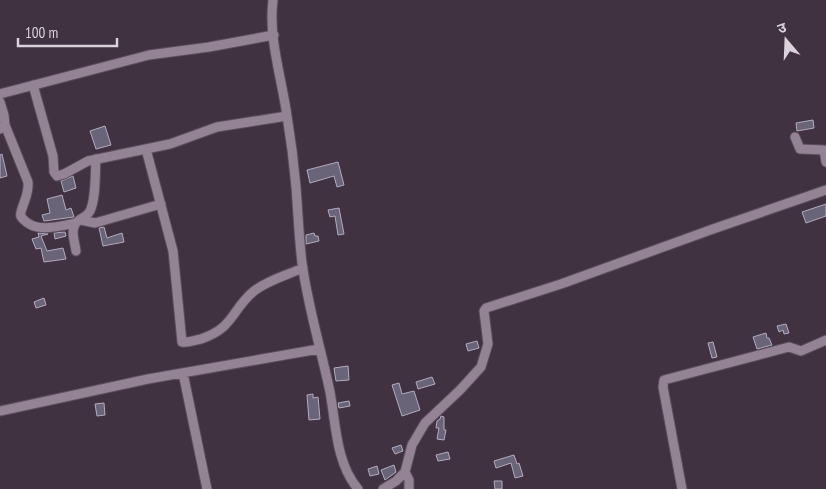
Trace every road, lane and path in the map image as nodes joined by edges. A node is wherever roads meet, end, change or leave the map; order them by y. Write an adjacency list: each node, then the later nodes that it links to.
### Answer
1 (274, 0): 2 (street)
2 (274, 35): 3 (street); 6 (street)
3 (33, 85): 4 (street); 10 (street)
4 (0, 94)
5 (0, 102): 7 (street)
6 (287, 116): 9 (street); 16 (street)
7 (3, 127): 14 (street)
8 (795, 137): 11 (street)
9 (146, 149): 10 (street); 13 (street)
10 (96, 159): 14 (street)
11 (826, 162)
12 (826, 190): 21 (street)
13 (161, 204): 14 (street); 16 (street)
14 (78, 221): 15 (street)
15 (76, 251)
16 (303, 268): 18 (street)
17 (826, 340): 26 (street)
18 (319, 349): 19 (street); 23 (street)
19 (182, 373): 20 (street); 22 (street)
20 (0, 411)
21 (405, 472): 24 (street); 25 (street)
22 (207, 489)
23 (358, 489)
24 (383, 489)
25 (409, 489)
26 (682, 489)

